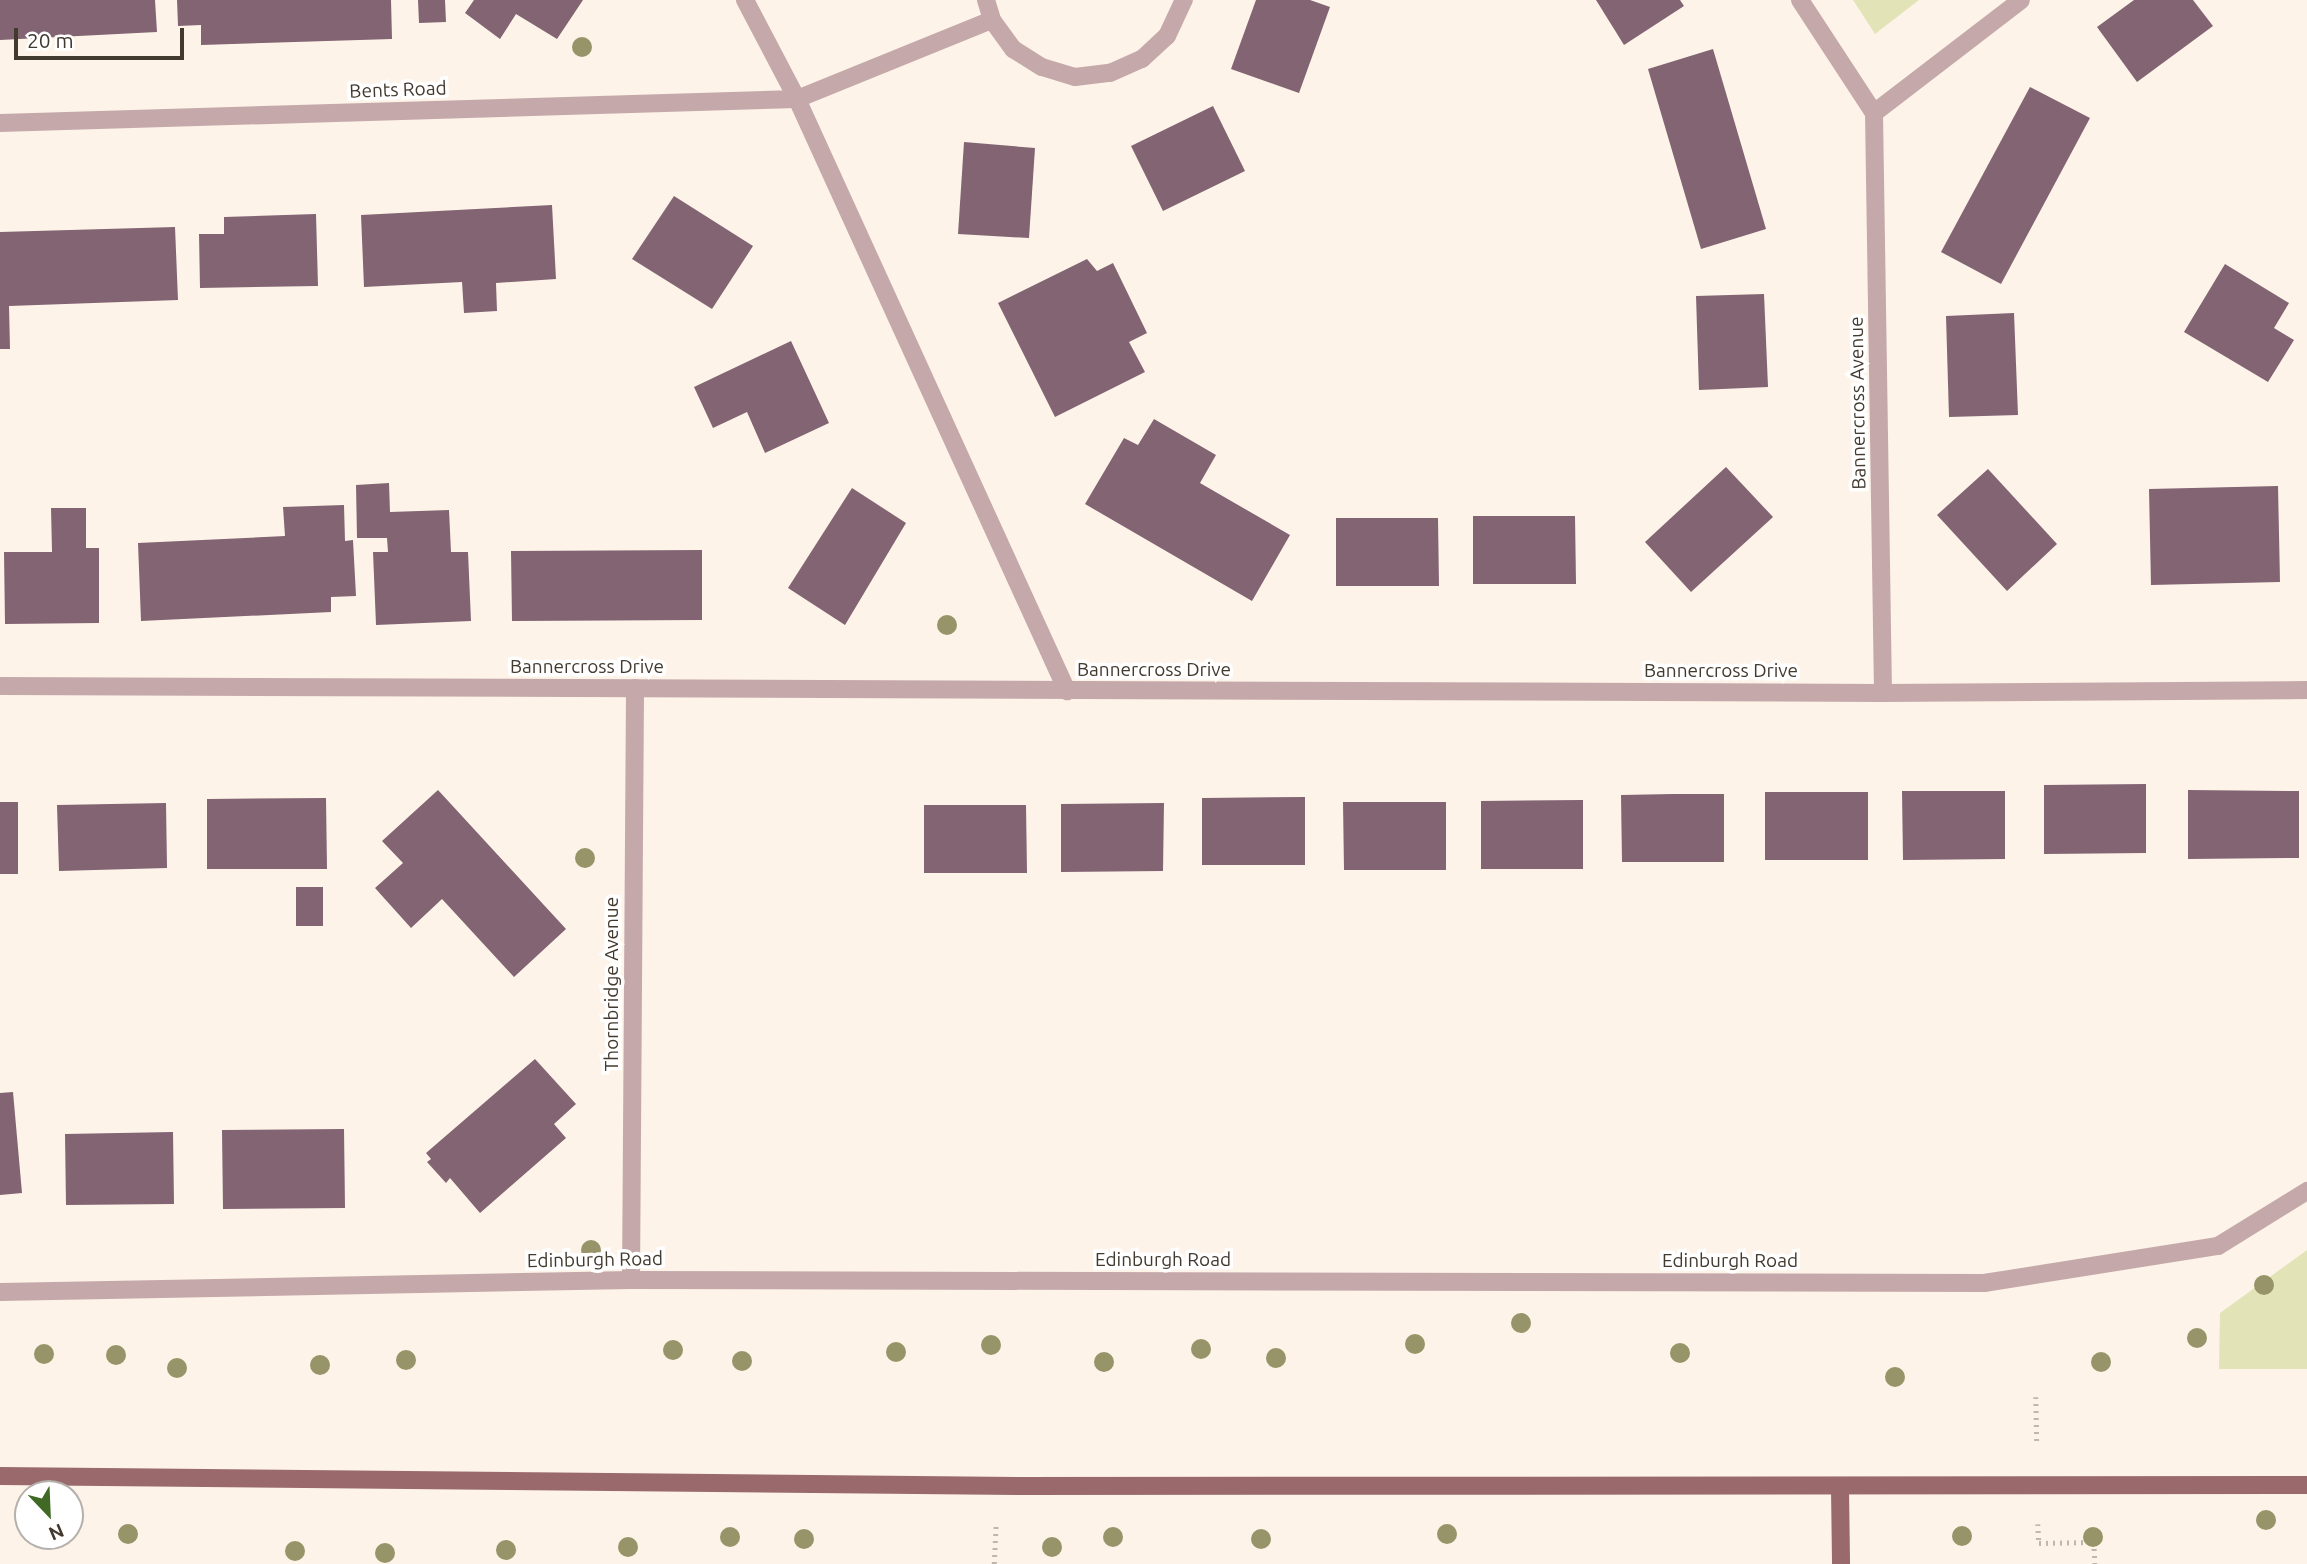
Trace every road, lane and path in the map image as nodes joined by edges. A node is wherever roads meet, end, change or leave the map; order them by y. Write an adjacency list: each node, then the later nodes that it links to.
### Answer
1 (745, 0): 7 (street)
2 (986, 0): 6 (street)
3 (1184, 0): 6 (street)
4 (1800, 0): 8 (street)
5 (2021, 0): 8 (street)
6 (992, 20): 7 (street)
7 (797, 99): 9 (street, Bents Road); 13 (street)
8 (1874, 113): 14 (street, Bannercross Avenue)
9 (0, 123)
10 (0, 687): 11 (street, Bannercross Drive)
11 (635, 688): 13 (street, Bannercross Drive); 16 (street, Thornbridge Avenue)
12 (2307, 690): 14 (street, Bannercross Drive)
13 (1068, 691): 14 (street, Bannercross Drive)
14 (1883, 693)
15 (2307, 1191): 16 (street, Edinburgh Road)
16 (631, 1280): 17 (street, Edinburgh Road)
17 (0, 1292)
18 (0, 1476): 20 (main road)
19 (2307, 1485): 20 (main road)
20 (1840, 1489): 21 (main road)
21 (1841, 1564)

